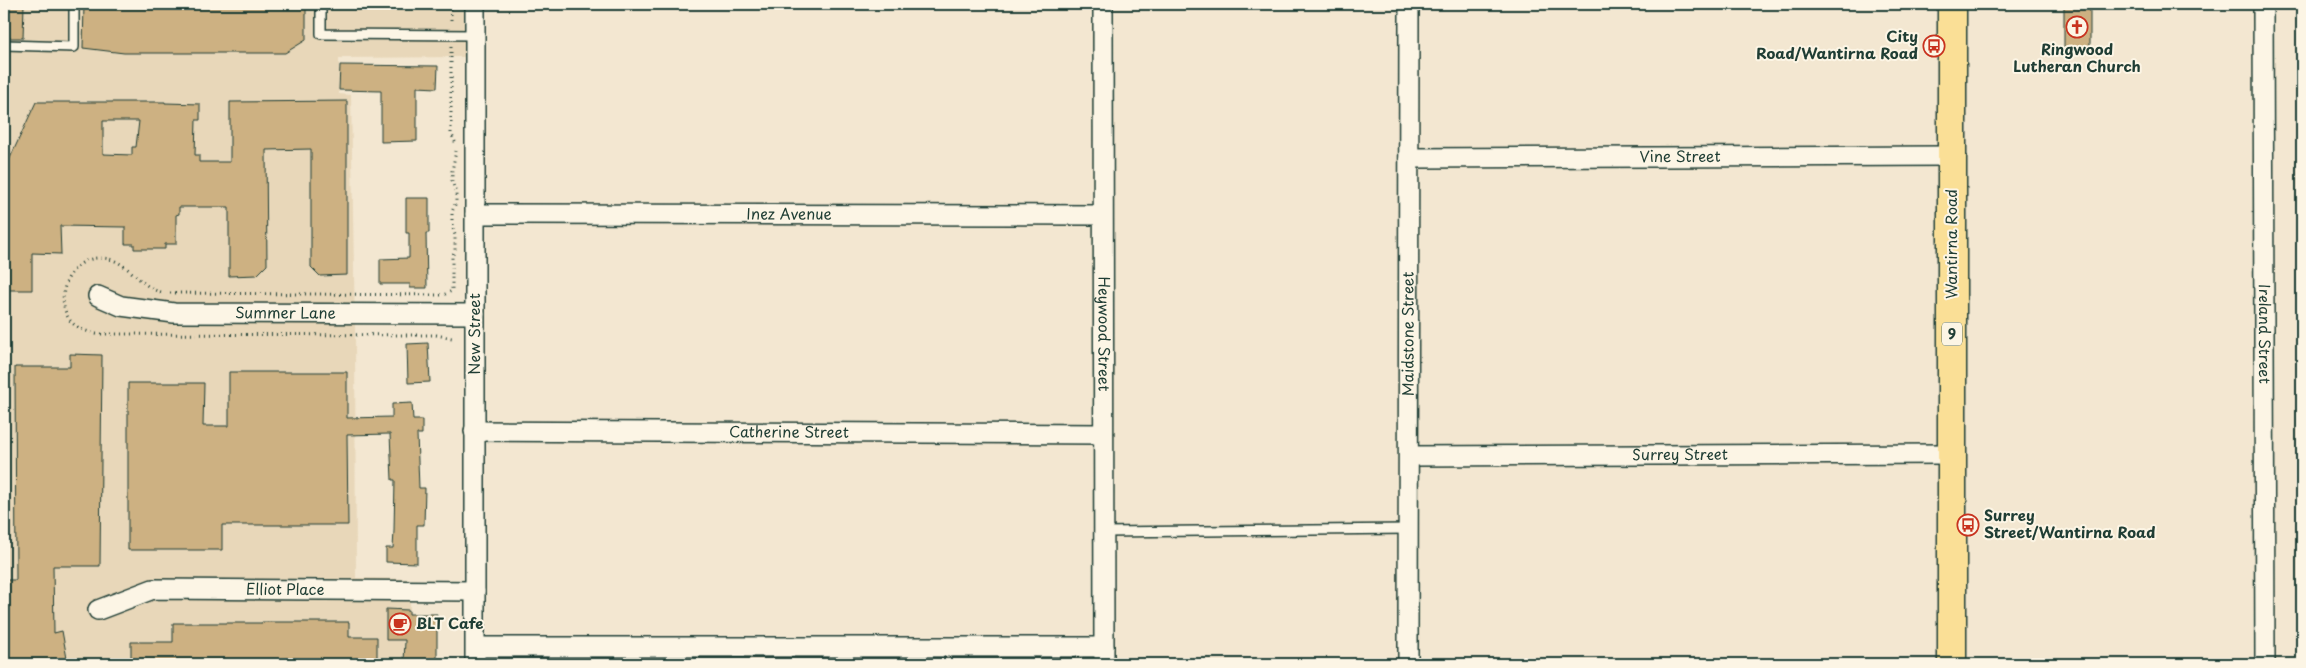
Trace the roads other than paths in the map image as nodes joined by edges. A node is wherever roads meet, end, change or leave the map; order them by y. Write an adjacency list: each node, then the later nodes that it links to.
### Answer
1 (74, 4): 9 (lane)
2 (321, 4): 8 (lane)
3 (475, 4): 8 (street, New Street)
4 (1102, 4): 13 (street, Heywood Street)
5 (1409, 4): 11 (street, Maidstone Street)
6 (1952, 4): 10 (main road, Wantirna Road / 9)
7 (2263, 4): 28 (street, Ireland Street)
8 (475, 35): 12 (street, New Street)
9 (4, 45)
10 (1952, 156): 11 (street, Vine Street); 18 (main road, Wantirna Road / 9)
11 (1409, 158): 19 (street, Maidstone Street)
12 (475, 214): 13 (street, Inez Avenue); 15 (street, New Street)
13 (1102, 215): 17 (street, Heywood Street)
14 (98, 296): 15 (street, Summer Lane)
15 (475, 314): 16 (street, New Street)
16 (474, 431): 17 (street, Catherine Street); 22 (street, New Street)
17 (1103, 434): 21 (street, Heywood Street)
18 (1951, 454): 19 (street, Surrey Street); 27 (main road, Wantirna Road / 9)
19 (1409, 456): 20 (street, Maidstone Street)
20 (1409, 529): 21 (lane); 26 (street, Maidstone Street)
21 (1103, 532): 25 (street, Heywood Street)
22 (475, 592): 23 (street, Elliot Place); 24 (street, New Street)
23 (98, 610)
24 (476, 656): 25 (street)
25 (1104, 656)
26 (1408, 664)
27 (1952, 664)
28 (2265, 664)

